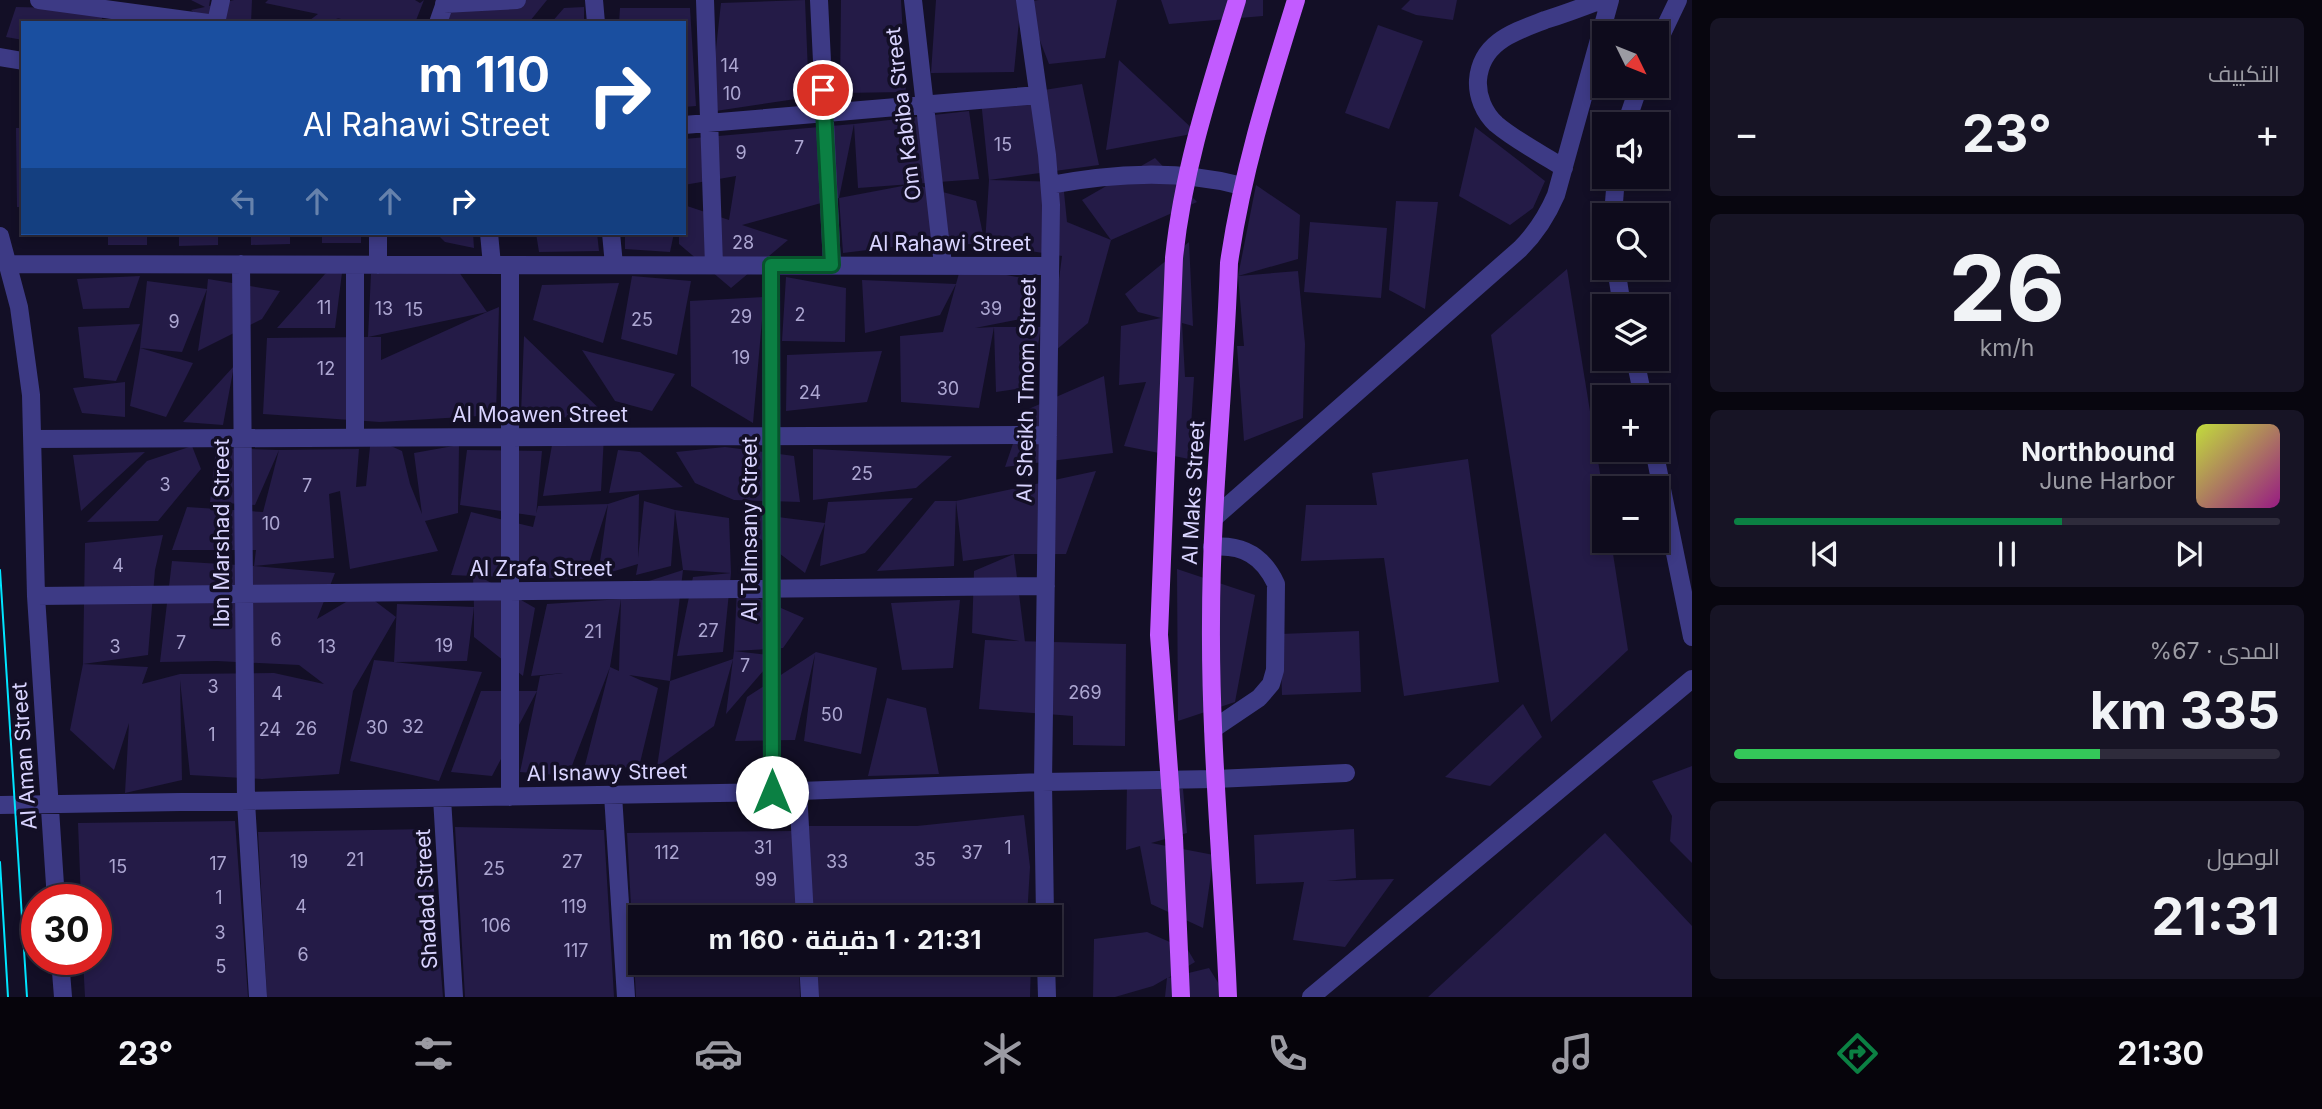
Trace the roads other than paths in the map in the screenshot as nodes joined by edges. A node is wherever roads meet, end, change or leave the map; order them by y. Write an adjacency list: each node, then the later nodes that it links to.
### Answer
1 (39, 0): 15 (street)
2 (221, 0): 16 (street)
3 (517, 0): 14 (street)
4 (594, 0): 18 (street)
5 (705, 0): 25 (street)
6 (818, 0): 24 (street)
7 (913, 0): 23 (street, Om Kabiba Street)
8 (1025, 0): 22 (street, Al Sheikh Tmom Street)
9 (1237, 0): 28 (main road, Al Maks Street)
10 (1296, 0): 30 (main road, Al Maks Street)
11 (1601, 0): 27 (street)
12 (1611, 0): 27 (street)
13 (1678, 0): 19 (street)
14 (445, 2): 17 (street)
15 (193, 21)
16 (216, 21)
17 (439, 21)
18 (596, 21)
19 (1668, 21)
20 (0, 58): 21 (street)
21 (21, 61)
22 (1038, 95): 23 (street); 29 (street, Al Sheikh Tmom Street)
23 (925, 105): 24 (street); 44 (street, Om Kabiba Street)
24 (824, 113): 25 (street); 43 (street)
25 (709, 123): 26 (street); 41 (street)
26 (686, 125)
27 (1564, 168): 53 (street)
28 (1187, 176): 29 (street); 30 (street); 65 (main road, Al Maks Street)
29 (1050, 185): 45 (street, Al Sheikh Tmom Street)
30 (1242, 186): 53 (main road, Al Maks Street)
31 (378, 235): 38 (street)
32 (490, 235): 39 (street)
33 (611, 235): 40 (street)
34 (0, 236): 35 (street, Al Aman Street)
35 (9, 264): 36 (street, Al Rahawi Street); 51 (street, Al Aman Street)
36 (242, 264): 37 (street, Al Rahawi Street); 49 (street, Ibn Marshad Street)
37 (355, 265): 38 (street, Al Rahawi Street); 50 (street)
38 (378, 265): 39 (street, Al Rahawi Street)
39 (501, 265): 40 (street, Al Rahawi Street); 48 (street)
40 (614, 265): 41 (street, Al Rahawi Street)
41 (714, 265): 42 (street, Al Rahawi Street)
42 (771, 265): 43 (street, Al Rahawi Street); 47 (street, Al Talmsany Street)
43 (832, 265): 44 (street, Al Rahawi Street)
44 (943, 265): 45 (street, Al Rahawi Street)
45 (1050, 266): 46 (street, Al Sheikh Tmom Street)
46 (1048, 435): 47 (street, Al Moawen Street); 55 (street, Al Sheikh Tmom Street)
47 (772, 436): 48 (street, Al Moawen Street); 56 (street, Al Talmsany Street)
48 (510, 437): 50 (street, Al Moawen Street); 57 (street)
49 (243, 438): 50 (street, Al Moawen Street); 51 (street, Al Moawen Street); 58 (street, Ibn Marshad Street)
50 (355, 438)
51 (32, 439): 59 (street, Al Aman Street)
52 (1656, 462): 60 (street)
53 (1214, 518): 54 (main road, Al Maks Street)
54 (1212, 547): 62 (main road, Al Maks Street); 62 (street)
55 (1045, 586): 56 (street, Al Zrafa Street); 66 (street, Al Sheikh Tmom Street)
56 (772, 589): 57 (street, Al Zrafa Street); 68 (street, Al Talmsany Street)
57 (510, 591): 58 (street, Al Zrafa Street); 70 (street)
58 (244, 594): 59 (street, Al Zrafa Street); 72 (street, Ibn Marshad Street)
59 (36, 596): 74 (street, Al Aman Street)
60 (1692, 637)
61 (1692, 679): 89 (street)
62 (1213, 729): 64 (main road, Al Maks Street)
63 (1346, 773): 64 (street, Al Isnawy Street)
64 (1215, 779): 65 (street, Al Isnawy Street); 88 (main road, Al Maks Street)
65 (1168, 780): 66 (street, Al Isnawy Street); 87 (main road, Al Maks Street)
66 (1043, 782): 67 (street, Al Isnawy Street); 77 (street, Al Sheikh Tmom Street)
67 (798, 791): 68 (street, Al Isnawy Street); 76 (street)
68 (772, 792): 69 (street, Al Isnawy Street)
69 (613, 795): 70 (street, Al Isnawy Street); 84 (street)
70 (510, 797): 71 (street, Al Isnawy Street)
71 (442, 798): 72 (street, Al Isnawy Street); 83 (street, Shadad Street)
72 (246, 802): 74 (street, Al Isnawy Street); 82 (street, Ibn Marshad Street)
73 (0, 805): 74 (street, Al Isnawy Street)
74 (50, 805): 75 (street, Al Aman Street)
75 (55, 884)
76 (804, 905)
77 (1045, 905)
78 (61, 975): 81 (street)
79 (809, 975): 85 (street)
80 (1046, 975): 86 (street)
81 (63, 997)
82 (258, 997)
83 (454, 997)
84 (626, 997)
85 (810, 997)
86 (1047, 997)
87 (1181, 997)
88 (1228, 997)
89 (1311, 997)

